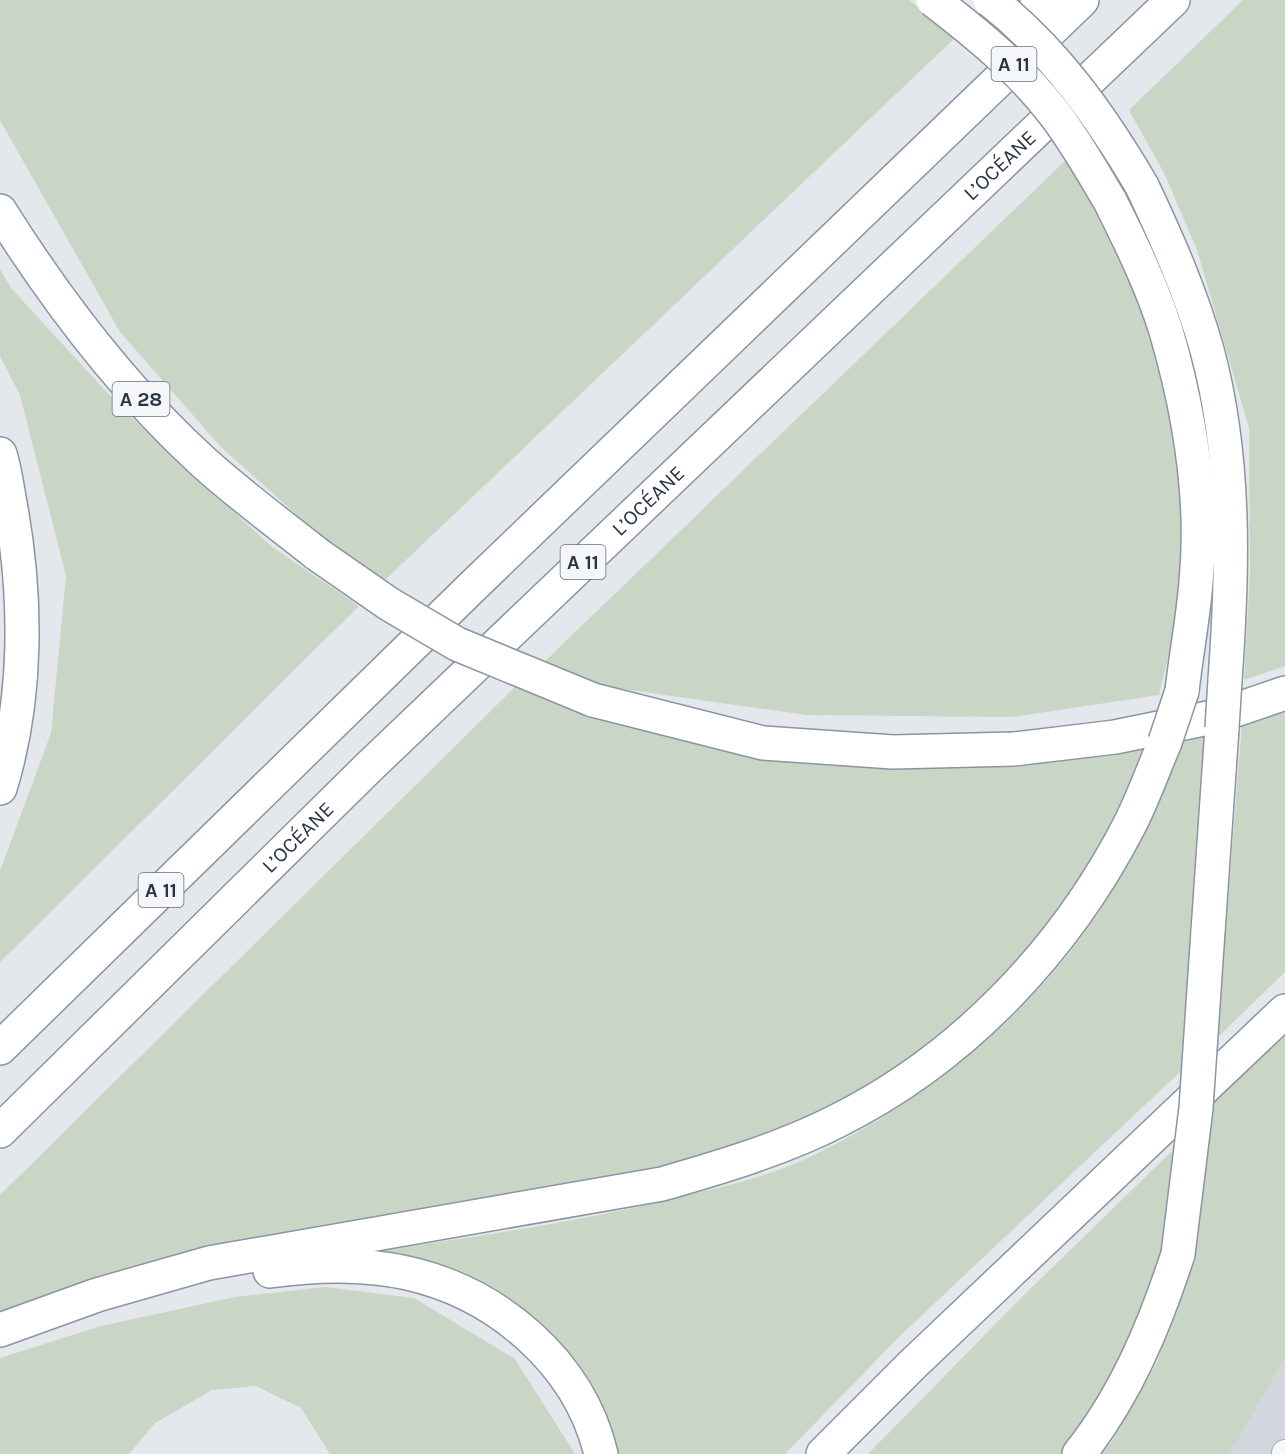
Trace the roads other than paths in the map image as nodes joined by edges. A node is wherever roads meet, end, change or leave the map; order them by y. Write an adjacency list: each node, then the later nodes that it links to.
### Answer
1 (933, 0): 14 (highway, bridge)
2 (990, 0): 20 (highway, bridge)
3 (1042, 0): 6 (highway)
4 (1082, 0): 6 (highway, A 11)
5 (1173, 0): 13 (highway, L’OCÉANE / A 11)
6 (946, 128): 12 (highway, A 11)
7 (0, 211): 9 (highway, A 28, bridge)
8 (0, 454): 10 (highway)
9 (1285, 693)
10 (0, 788)
11 (1285, 1011): 16 (highway)
12 (0, 1048)
13 (0, 1131)
14 (97, 1295): 15 (highway); 17 (highway)
15 (0, 1330)
16 (912, 1365): 18 (highway); 19 (highway)
17 (601, 1454)
18 (823, 1454)
19 (833, 1454)
20 (1079, 1454)

